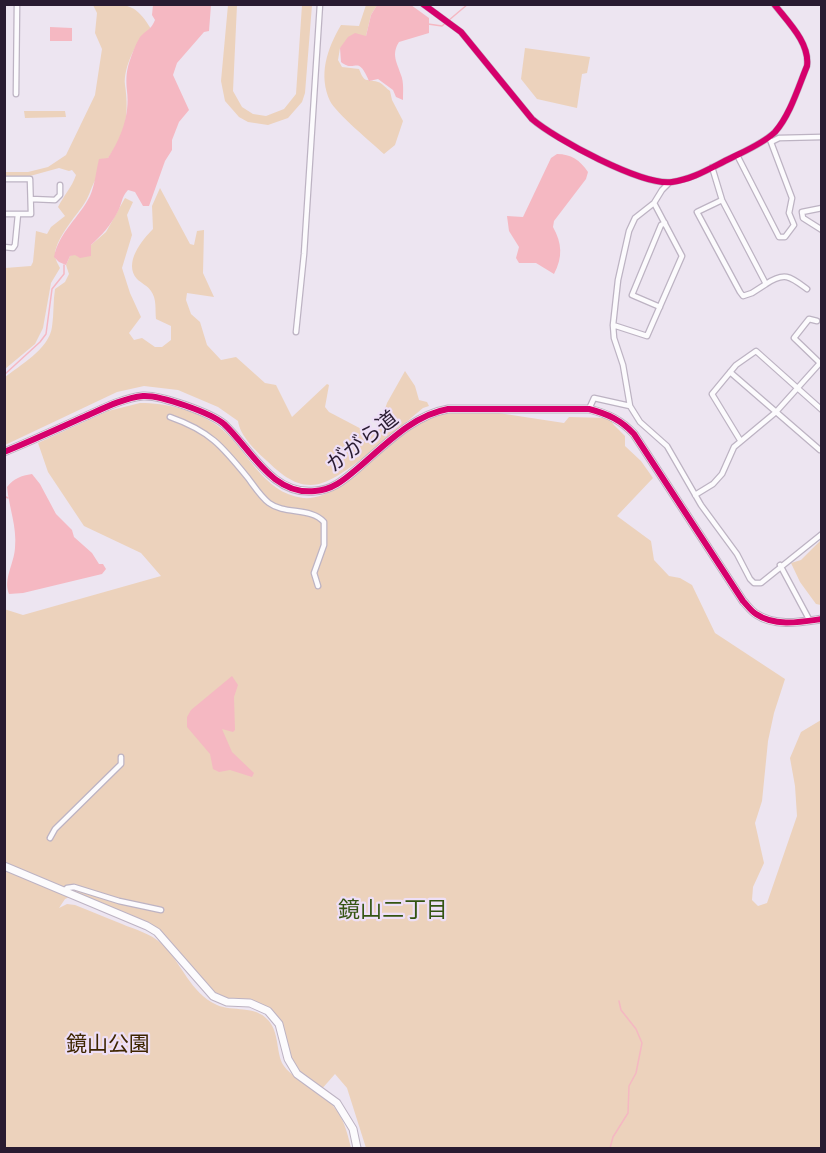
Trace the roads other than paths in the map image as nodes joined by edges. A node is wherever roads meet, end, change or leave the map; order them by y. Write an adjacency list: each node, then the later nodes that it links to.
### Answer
1 (17, 4): 5 (street)
2 (320, 4): 27 (street)
3 (423, 4): 11 (street)
4 (774, 4): 7 (street)
5 (16, 94)
6 (822, 137): 7 (street)
7 (771, 138): 8 (street); 8 (street)
8 (737, 155): 9 (street)
9 (712, 167): 11 (street); 14 (street)
10 (4, 180): 13 (street)
11 (669, 183): 15 (street)
12 (60, 185): 13 (street)
13 (31, 199): 18 (street)
14 (722, 200): 22 (street); 22 (street)
15 (654, 203): 19 (street); 26 (street)
16 (822, 208): 20 (street)
17 (4, 214): 18 (street)
18 (18, 214): 21 (street)
19 (664, 223): 24 (street); 24 (street)
20 (822, 230)
21 (4, 247)
22 (766, 284): 23 (street)
23 (807, 289)
24 (660, 307): 26 (street)
25 (817, 321): 28 (street)
26 (613, 325): 31 (street)
27 (296, 332)
28 (821, 364): 30 (street)
29 (730, 372): 30 (street); 34 (street); 36 (street)
30 (798, 388): 33 (street); 34 (street)
31 (630, 406): 32 (street); 39 (street)
32 (590, 410): 38 (street, ががら道); 44 (street, ががら道)
33 (822, 410)
34 (776, 412): 36 (street); 37 (street)
35 (170, 417): 42 (street)
36 (740, 440): 39 (street)
37 (822, 449)
38 (4, 452)
39 (695, 495): 41 (street)
40 (822, 534): 41 (street)
41 (780, 565): 44 (street)
42 (318, 586)
43 (822, 619): 44 (street, ががら道)
44 (810, 621)
45 (121, 757): 46 (street)
46 (50, 838)
47 (4, 866): 48 (street)
48 (64, 891): 49 (street); 50 (street)
49 (161, 910)
50 (357, 1149)

